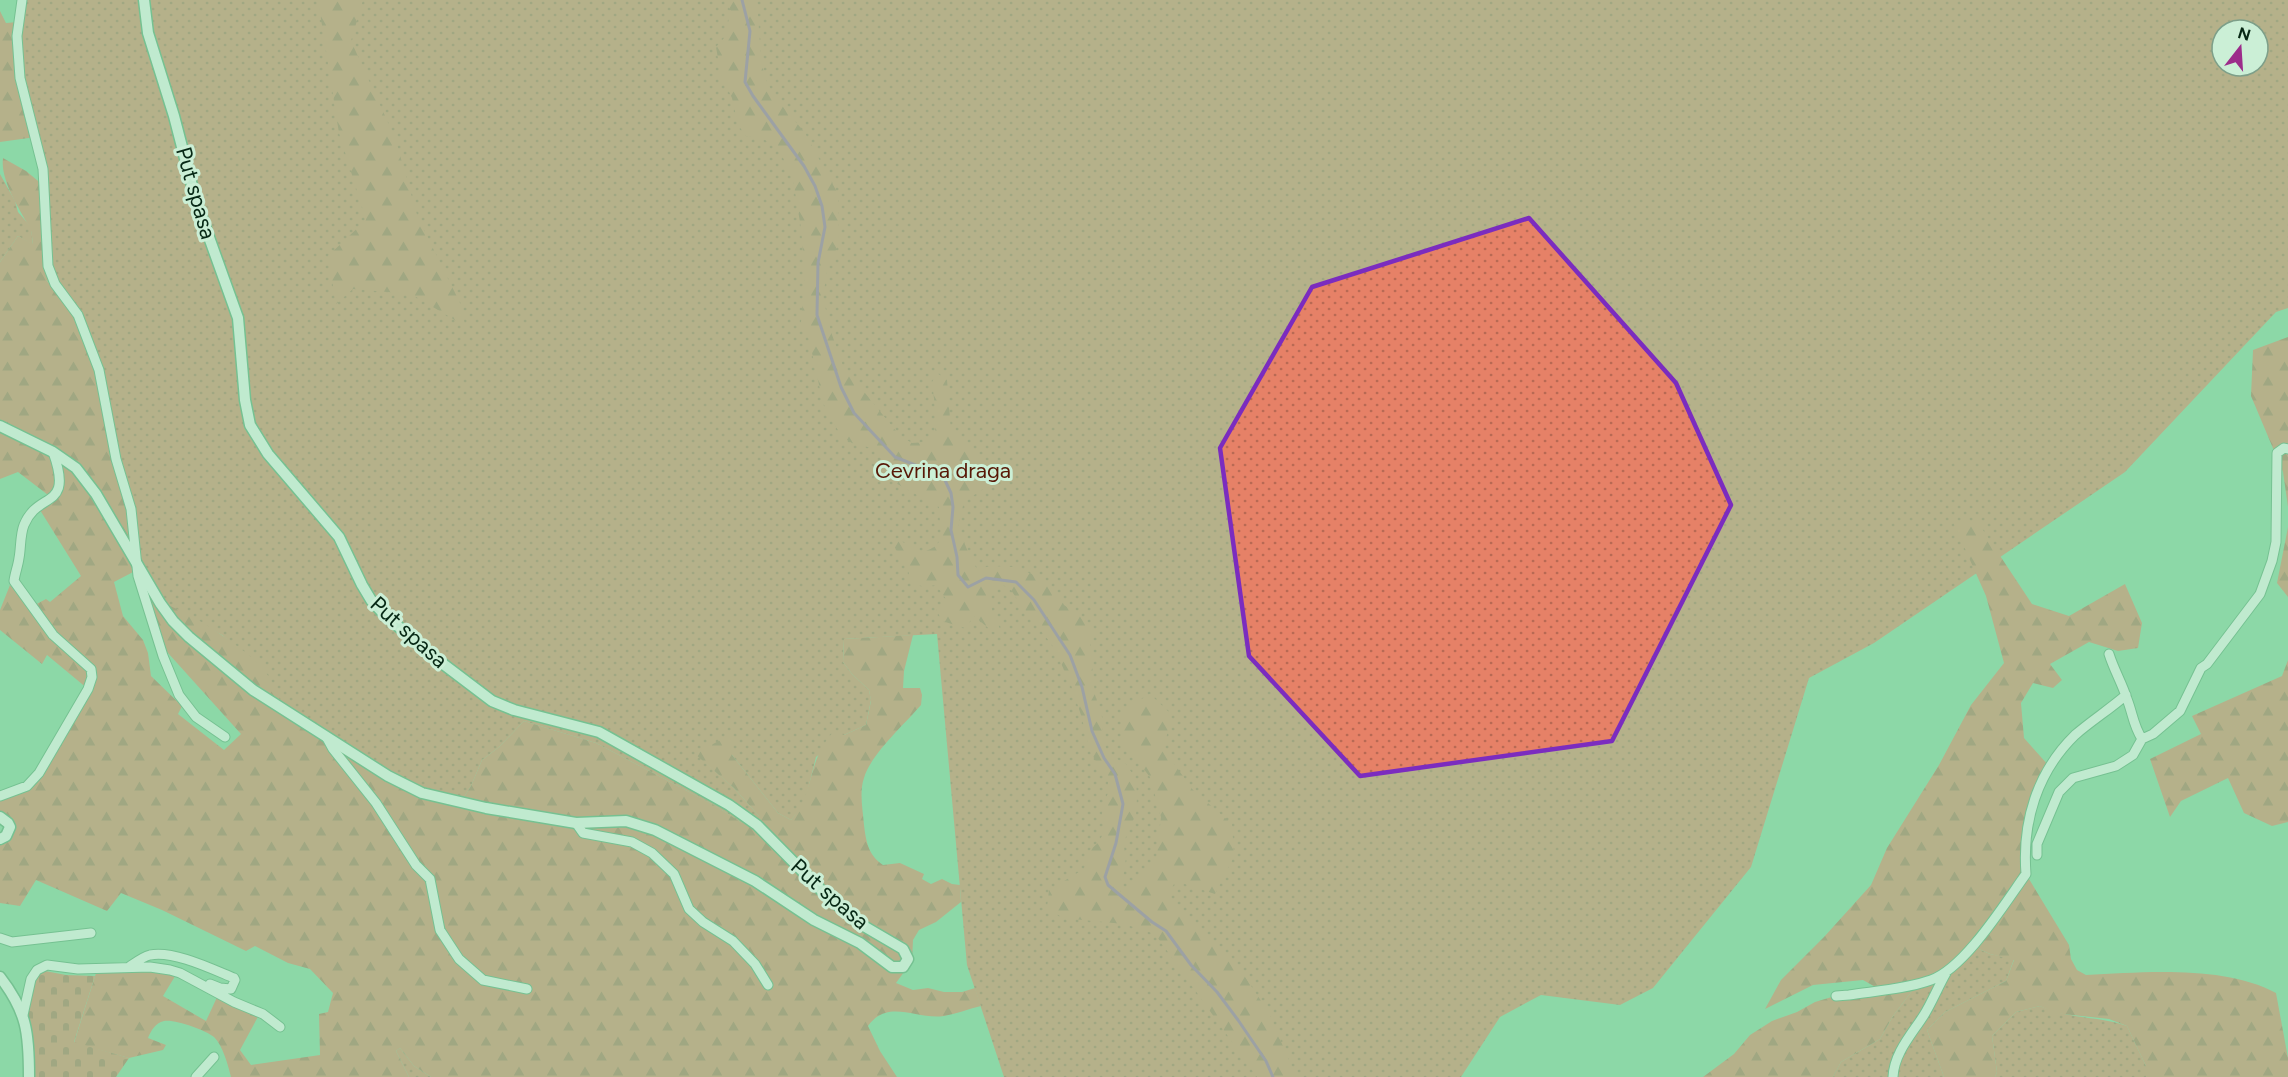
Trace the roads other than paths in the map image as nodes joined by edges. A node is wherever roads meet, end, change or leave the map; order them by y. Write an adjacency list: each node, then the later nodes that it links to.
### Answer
1 (22, 0): 6 (street)
2 (144, 0): 14 (street, Put spasa)
3 (0, 426): 5 (street, Put spasa)
4 (2288, 449): 11 (street)
5 (53, 452): 6 (street, Put spasa); 12 (street)
6 (136, 563): 9 (street, Put spasa); 10 (street)
7 (2109, 654): 8 (street)
8 (2126, 696): 11 (street); 20 (street)
9 (326, 736): 14 (street, Put spasa); 24 (street)
10 (225, 737)
11 (2142, 739): 16 (street)
12 (0, 796)
13 (0, 817): 15 (street)
14 (576, 823): 23 (street)
15 (0, 839)
16 (2037, 855)
17 (91, 933): 18 (street)
18 (0, 938)
19 (129, 967): 22 (street); 22 (street); 26 (street)
20 (1946, 973): 25 (street); 31 (street)
21 (0, 977): 26 (street)
22 (194, 980): 27 (street)
23 (768, 985)
24 (527, 989)
25 (1836, 996)
26 (23, 1015): 29 (street)
27 (280, 1027)
28 (214, 1057): 30 (street)
29 (29, 1077)
30 (196, 1077)
31 (1893, 1077)

